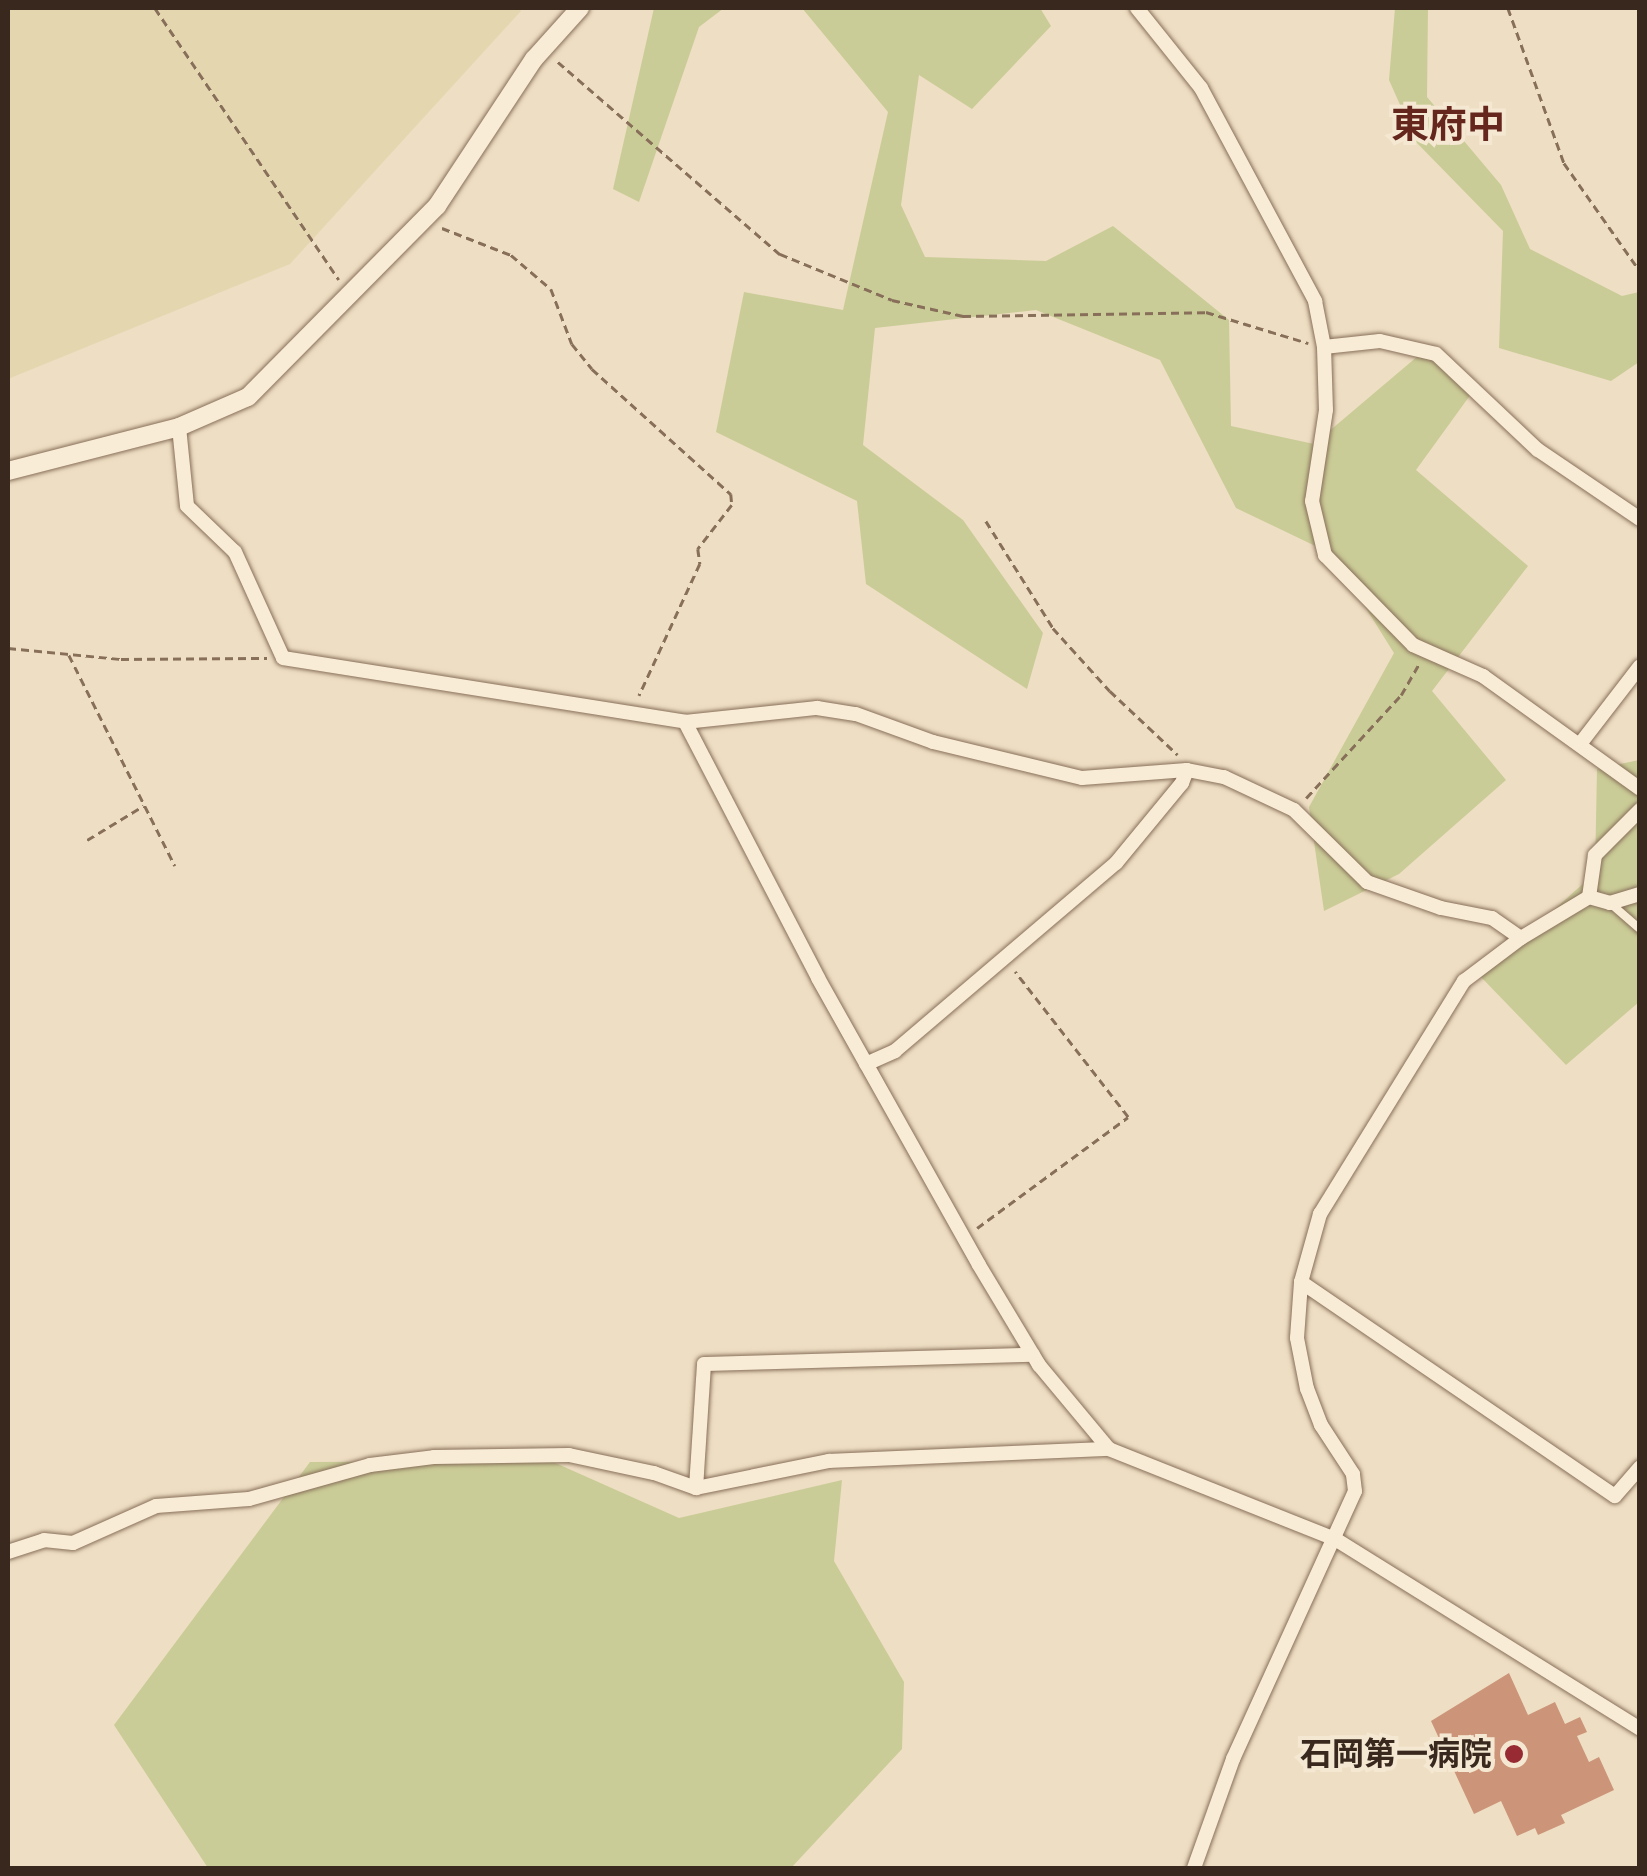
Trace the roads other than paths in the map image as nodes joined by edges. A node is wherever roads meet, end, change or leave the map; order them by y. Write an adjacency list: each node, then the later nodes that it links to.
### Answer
1 (580, 8): 4 (street)
2 (1137, 8): 3 (street)
3 (1324, 348): 6 (street); 9 (street)
4 (179, 427): 5 (street); 8 (street)
5 (8, 470)
6 (1640, 519)
7 (1640, 666): 9 (street)
8 (685, 722): 10 (street); 18 (street)
9 (1580, 744): 11 (street)
10 (1187, 770): 17 (street); 18 (street)
11 (1640, 788)
12 (1640, 810): 14 (street)
13 (1640, 894): 15 (street)
14 (1589, 898): 15 (street); 17 (street)
15 (1610, 903): 16 (lane)
16 (1640, 929)
17 (1521, 938): 19 (street)
18 (866, 1064): 20 (street)
19 (1300, 1282): 22 (street); 24 (street)
20 (1033, 1354): 21 (street); 23 (street)
21 (1109, 1449): 23 (street); 24 (street)
22 (1640, 1468)
23 (696, 1488): 25 (street)
24 (1335, 1539): 26 (street); 27 (street)
25 (8, 1552)
26 (1640, 1729)
27 (1194, 1868)

